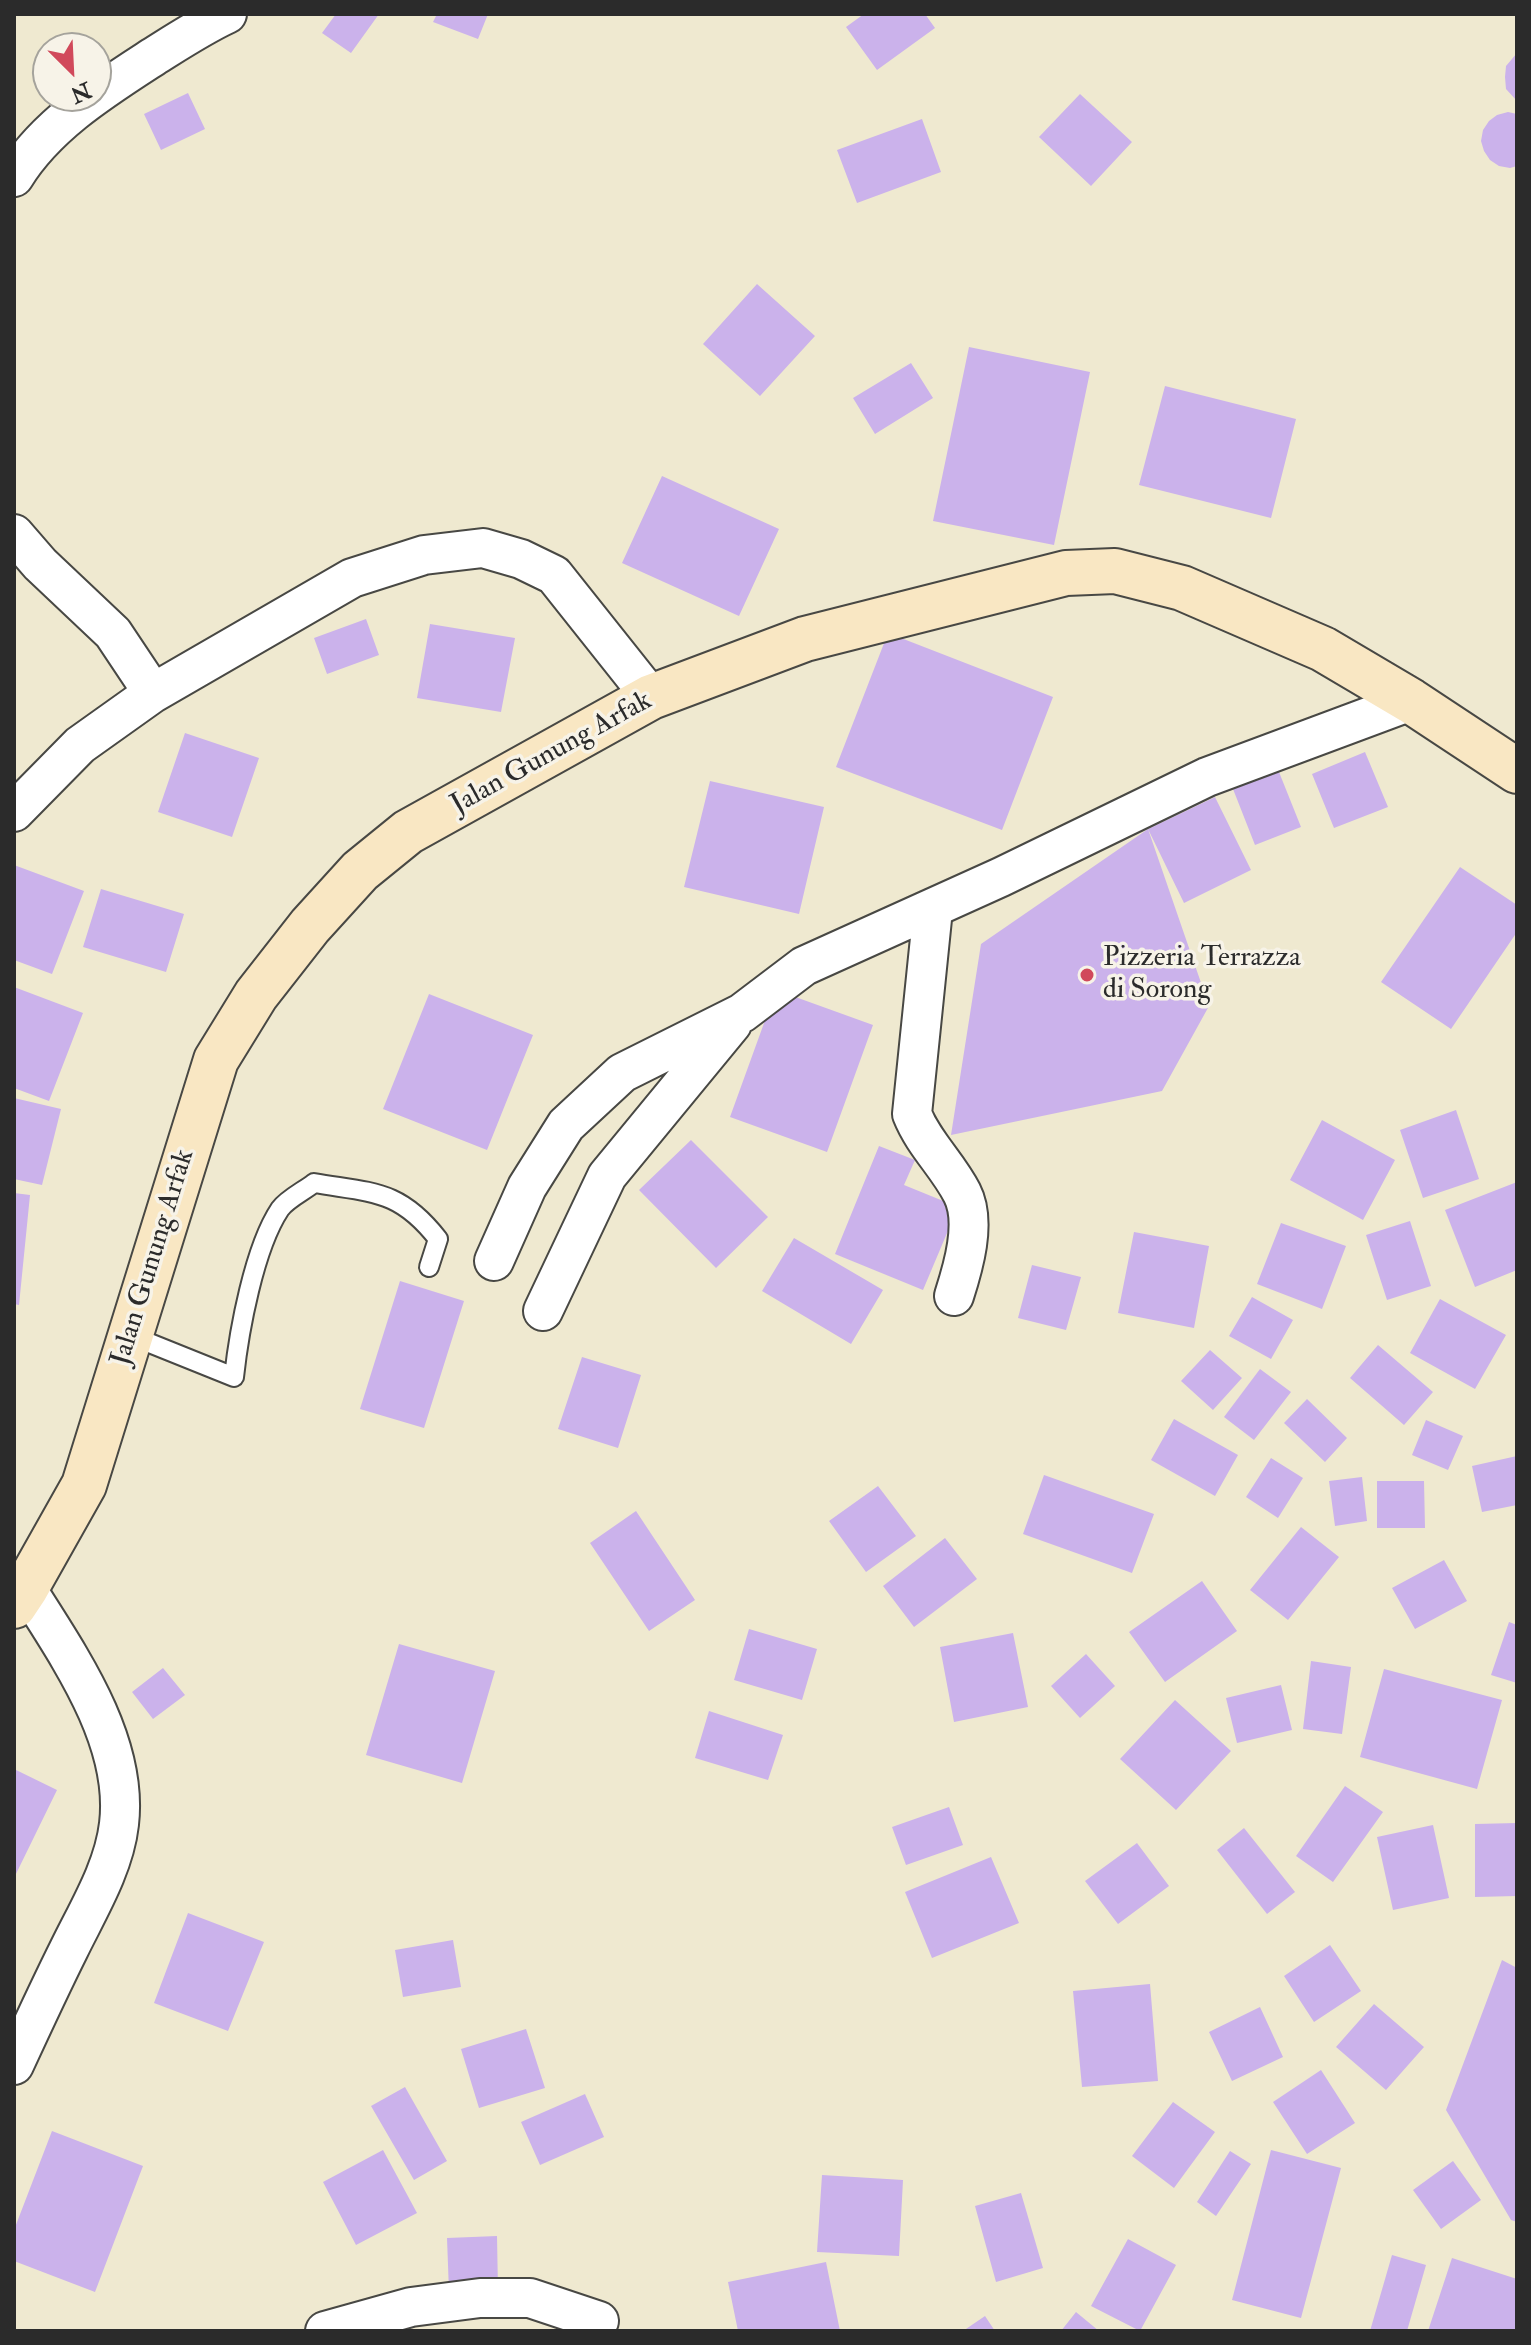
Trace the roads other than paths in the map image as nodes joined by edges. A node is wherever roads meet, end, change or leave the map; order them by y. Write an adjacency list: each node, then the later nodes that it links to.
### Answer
1 (227, 14): 2 (street)
2 (14, 177)
3 (14, 534): 4 (street)
4 (153, 693): 5 (street); 8 (street)
5 (651, 697): 6 (street, Jalan Gunung Arfak); 15 (street, Jalan Gunung Arfak)
6 (1411, 701): 7 (street, Jalan Gunung Arfak); 9 (street)
7 (1515, 766)
8 (14, 812)
9 (933, 909): 10 (street); 13 (street)
10 (742, 1013): 11 (street); 14 (street)
11 (494, 1261)
12 (429, 1267): 15 (lane)
13 (954, 1296)
14 (543, 1311)
15 (132, 1336): 16 (street, Jalan Gunung Arfak)
16 (20, 1597): 17 (street)
17 (14, 2065)
18 (599, 2321): 19 (street)
19 (325, 2331)

